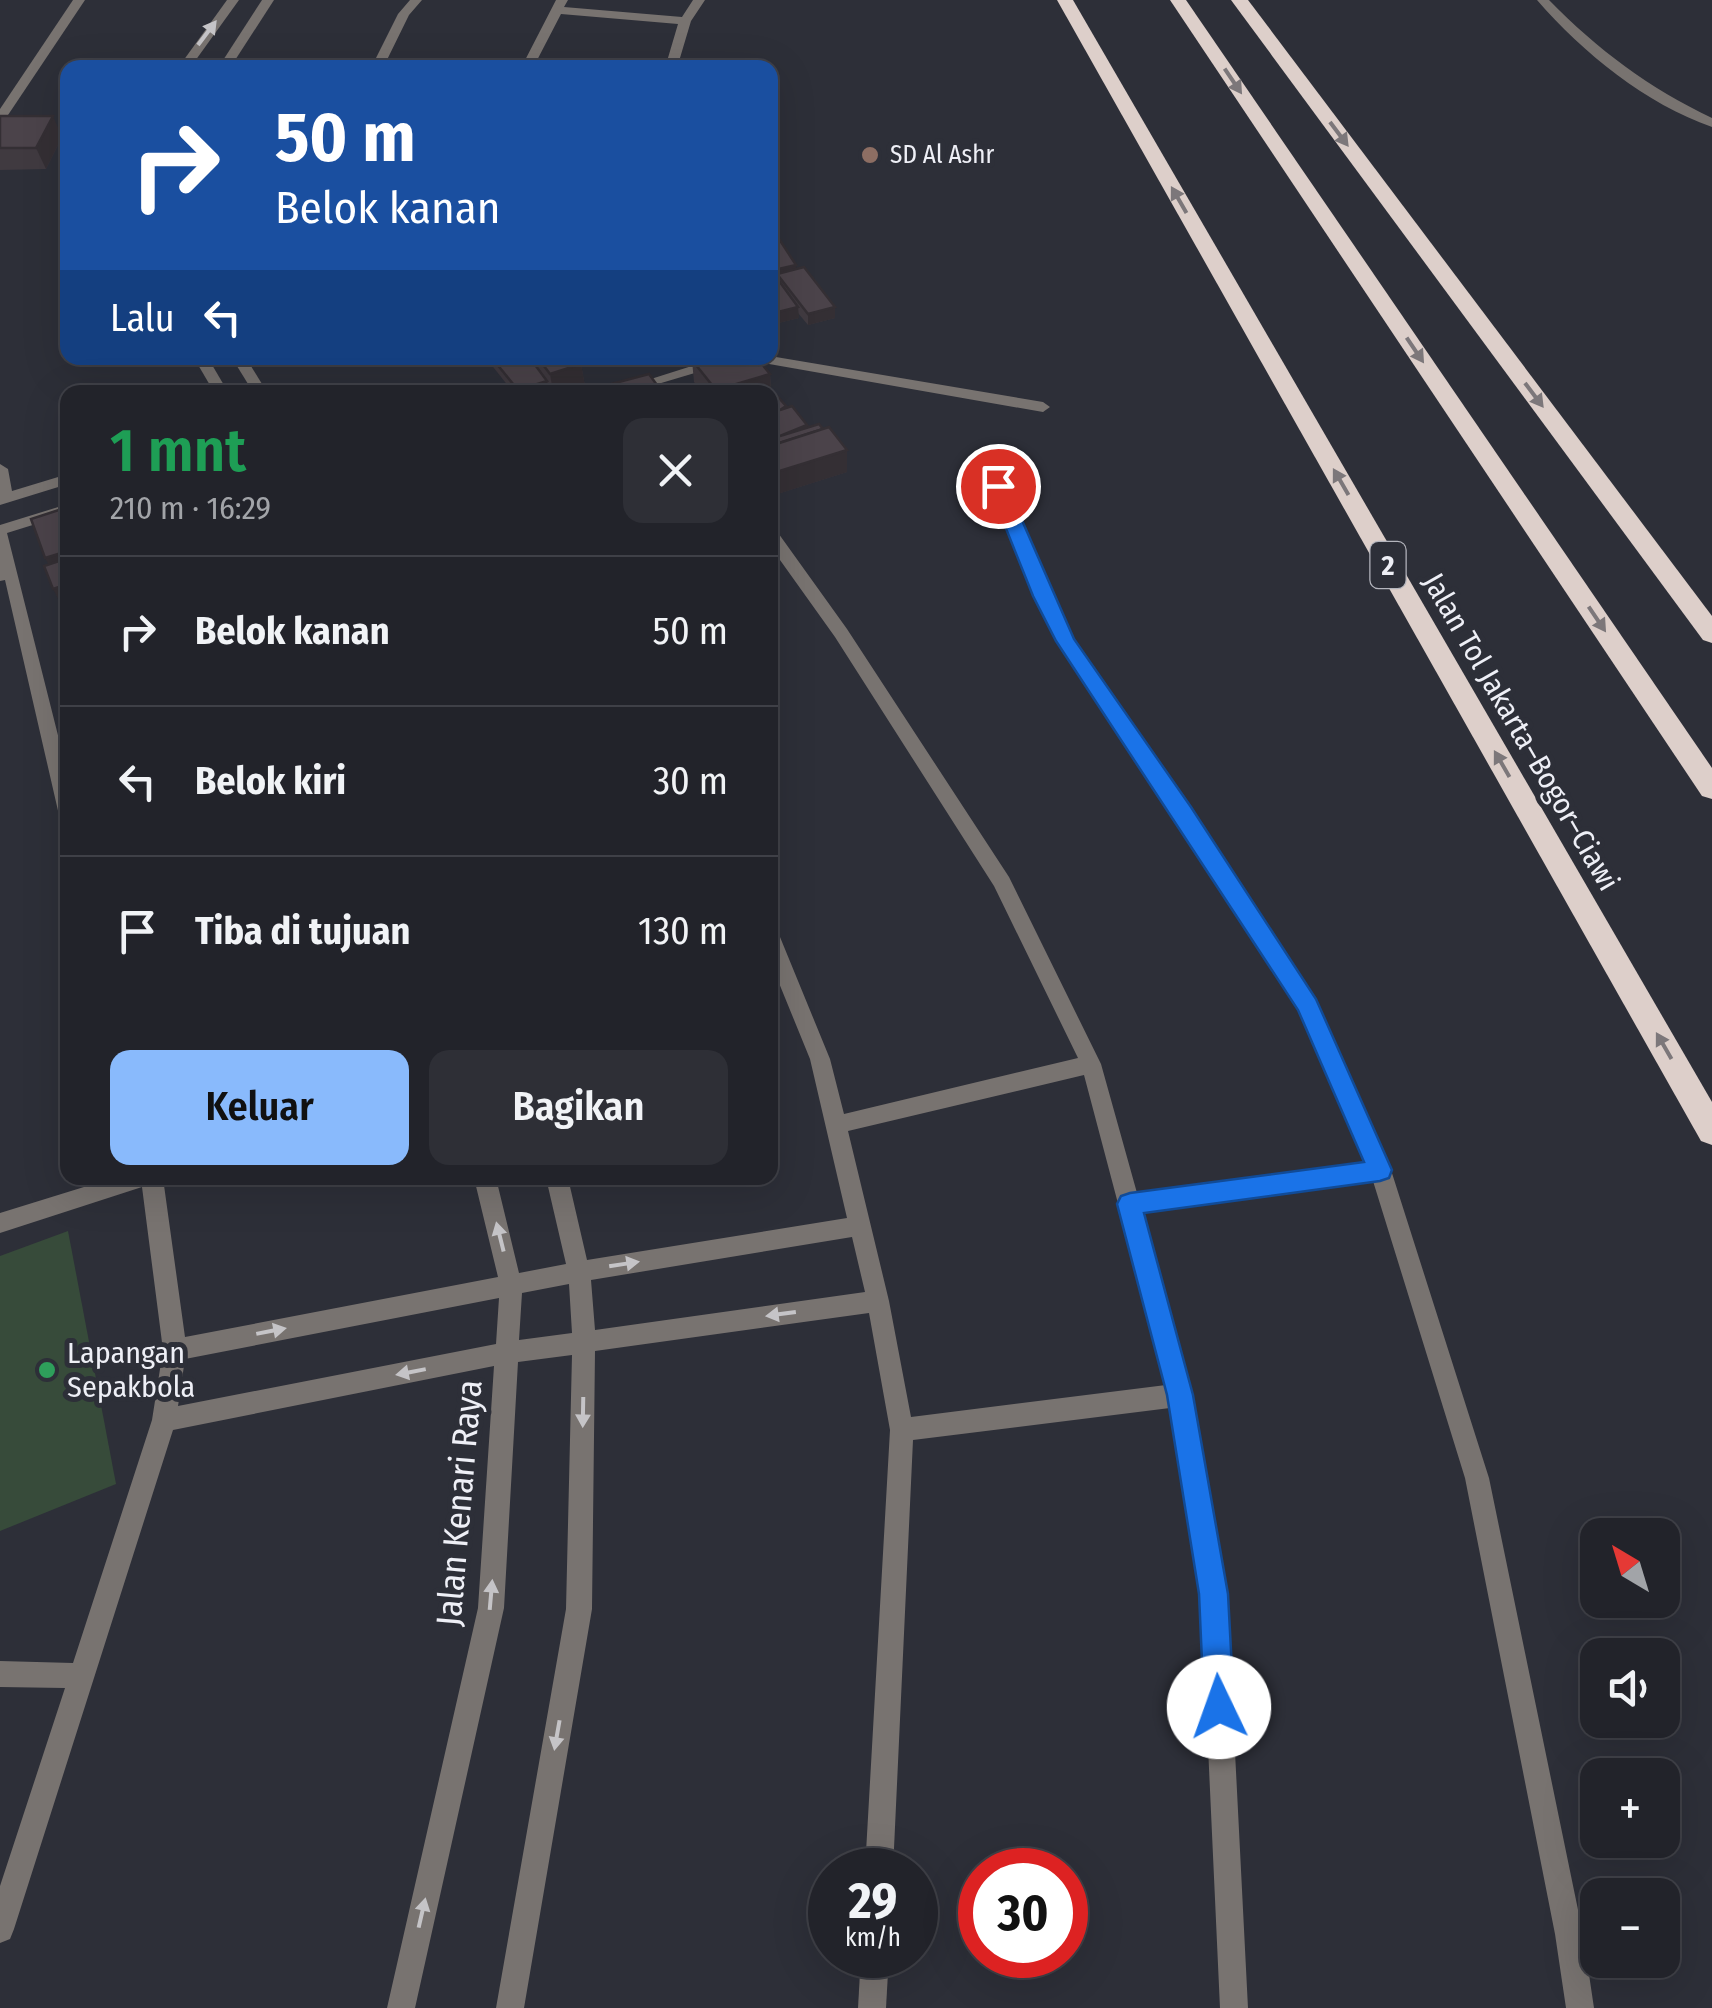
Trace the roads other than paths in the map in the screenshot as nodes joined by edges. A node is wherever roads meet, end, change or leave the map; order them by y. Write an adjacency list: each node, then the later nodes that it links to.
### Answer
1 (79, 0): 17 (street)
2 (233, 0): 12 (street, one-way to 2)
3 (268, 0): 13 (street)
4 (416, 0): 14 (street)
5 (699, 0): 11 (street)
6 (1065, 0): 39 (highway, Jalan Tol Jakarta–Bogor–Ciawi / 2, one-way to 6)
7 (1178, 0): 35 (highway, one-way to 35)
8 (1239, 0): 33 (highway, one-way to 33)
9 (1543, 0): 18 (street)
10 (560, 5): 11 (street); 15 (street)
11 (685, 21): 16 (street)
12 (190, 60)
13 (229, 60)
14 (381, 60)
15 (531, 60)
16 (673, 60)
17 (0, 118)
18 (1712, 123)
19 (778, 362): 24 (street)
20 (706, 365): 21 (street)
21 (658, 378): 22 (street); 23 (street)
22 (638, 385)
23 (663, 385)
24 (1042, 406)
25 (0, 469): 28 (street)
26 (60, 481): 28 (street)
27 (998, 486): 40 (street)
28 (3, 499)
29 (60, 512): 30 (street)
30 (0, 532): 32 (street)
31 (778, 545): 37 (street)
32 (5, 574): 34 (street)
33 (1712, 634)
34 (60, 784)
35 (1712, 789)
36 (778, 957): 38 (street)
37 (1091, 1064): 38 (street); 45 (street)
38 (834, 1125): 47 (street)
39 (1712, 1131)
40 (1380, 1170): 45 (street); 66 (street)
41 (120, 1185): 46 (street)
42 (153, 1185): 52 (street)
43 (487, 1185): 49 (street, Jalan Kenari Raya, one-way to 43)
44 (559, 1185): 48 (street)
45 (1130, 1204): 54 (street)
46 (0, 1223)
47 (857, 1226): 48 (street, one-way to 47); 50 (street)
48 (580, 1272): 49 (street); 51 (street)
49 (511, 1285): 52 (street, one-way to 49); 53 (street, Jalan Kenari Raya)
50 (878, 1301): 51 (street, one-way to 51); 56 (street)
51 (584, 1342): 53 (street); 63 (street, one-way to 63)
52 (175, 1350): 55 (street)
53 (506, 1354): 55 (street, one-way to 55); 62 (street, Jalan Kenari Raya, one-way to 53)
54 (1180, 1395): 56 (street); 65 (street)
55 (164, 1420): 58 (street)
56 (902, 1430): 59 (street)
57 (0, 1674): 58 (street)
58 (82, 1676): 60 (street)
59 (880, 1848)
60 (0, 1929)
61 (874, 1978): 64 (street)
62 (401, 2008)
63 (510, 2008)
64 (872, 2008)
65 (1234, 2008)
66 (1580, 2008)

